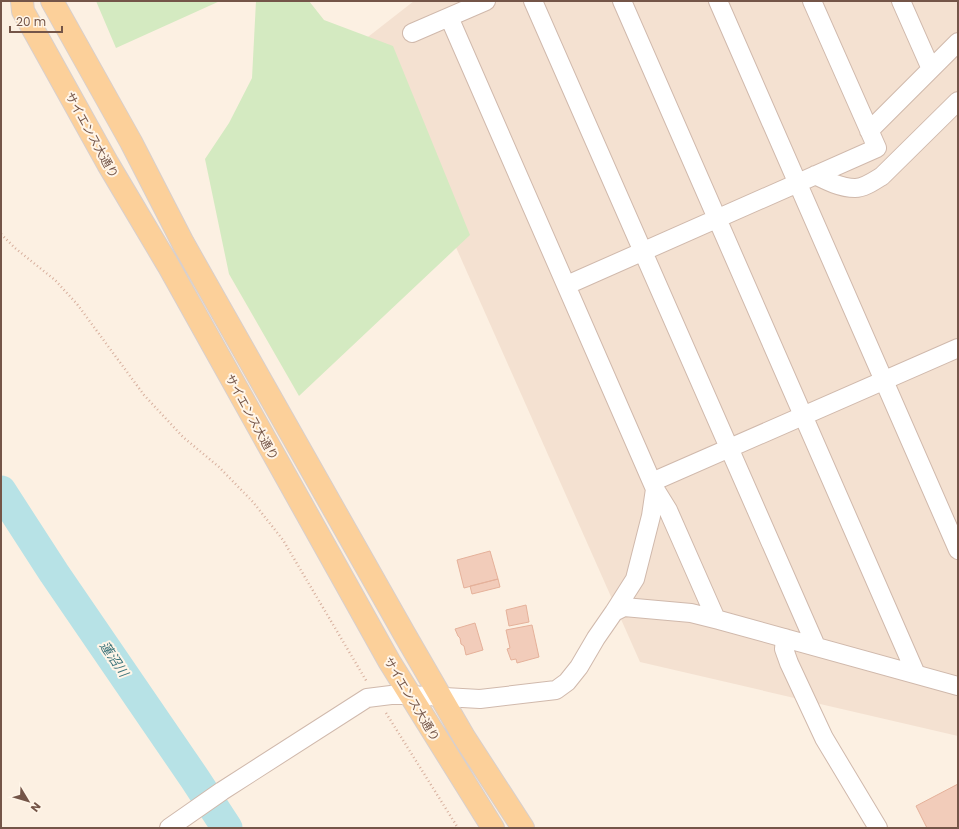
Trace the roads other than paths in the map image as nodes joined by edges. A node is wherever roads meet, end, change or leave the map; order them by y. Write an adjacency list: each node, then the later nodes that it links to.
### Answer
1 (22, 1): 32 (main road, サイエンス大通り)
2 (52, 1): 33 (main road, サイエンス大通り)
3 (486, 1): 9 (street)
4 (533, 1): 18 (street)
5 (622, 1): 17 (street)
6 (718, 1): 16 (street)
7 (812, 1): 14 (street)
8 (901, 1): 12 (street)
9 (449, 17): 10 (street); 19 (street)
10 (412, 33)
11 (958, 42): 12 (street)
12 (931, 69): 14 (street)
13 (958, 101): 15 (street)
14 (869, 130): 15 (street)
15 (815, 175): 16 (street)
16 (797, 183): 17 (street); 21 (street)
17 (717, 218): 18 (street); 22 (street)
18 (643, 251): 19 (street); 23 (street)
19 (566, 285): 24 (street)
20 (958, 348): 21 (street)
21 (884, 381): 22 (street); 25 (street)
22 (803, 416): 23 (street); 30 (street)
23 (729, 449): 24 (street); 29 (street)
24 (654, 485): 26 (street); 27 (street)
25 (958, 550)
26 (614, 612): 27 (street); 33 (street)
27 (716, 619): 28 (street)
28 (784, 638): 29 (street); 37 (street)
29 (816, 646): 30 (street)
30 (916, 674): 31 (street)
31 (958, 686)
32 (409, 695): 33 (street); 34 (street); 35 (main road, サイエンス大通り)
33 (440, 697): 36 (main road, サイエンス大通り)
34 (169, 828)
35 (493, 828)
36 (523, 828)
37 (878, 828)

